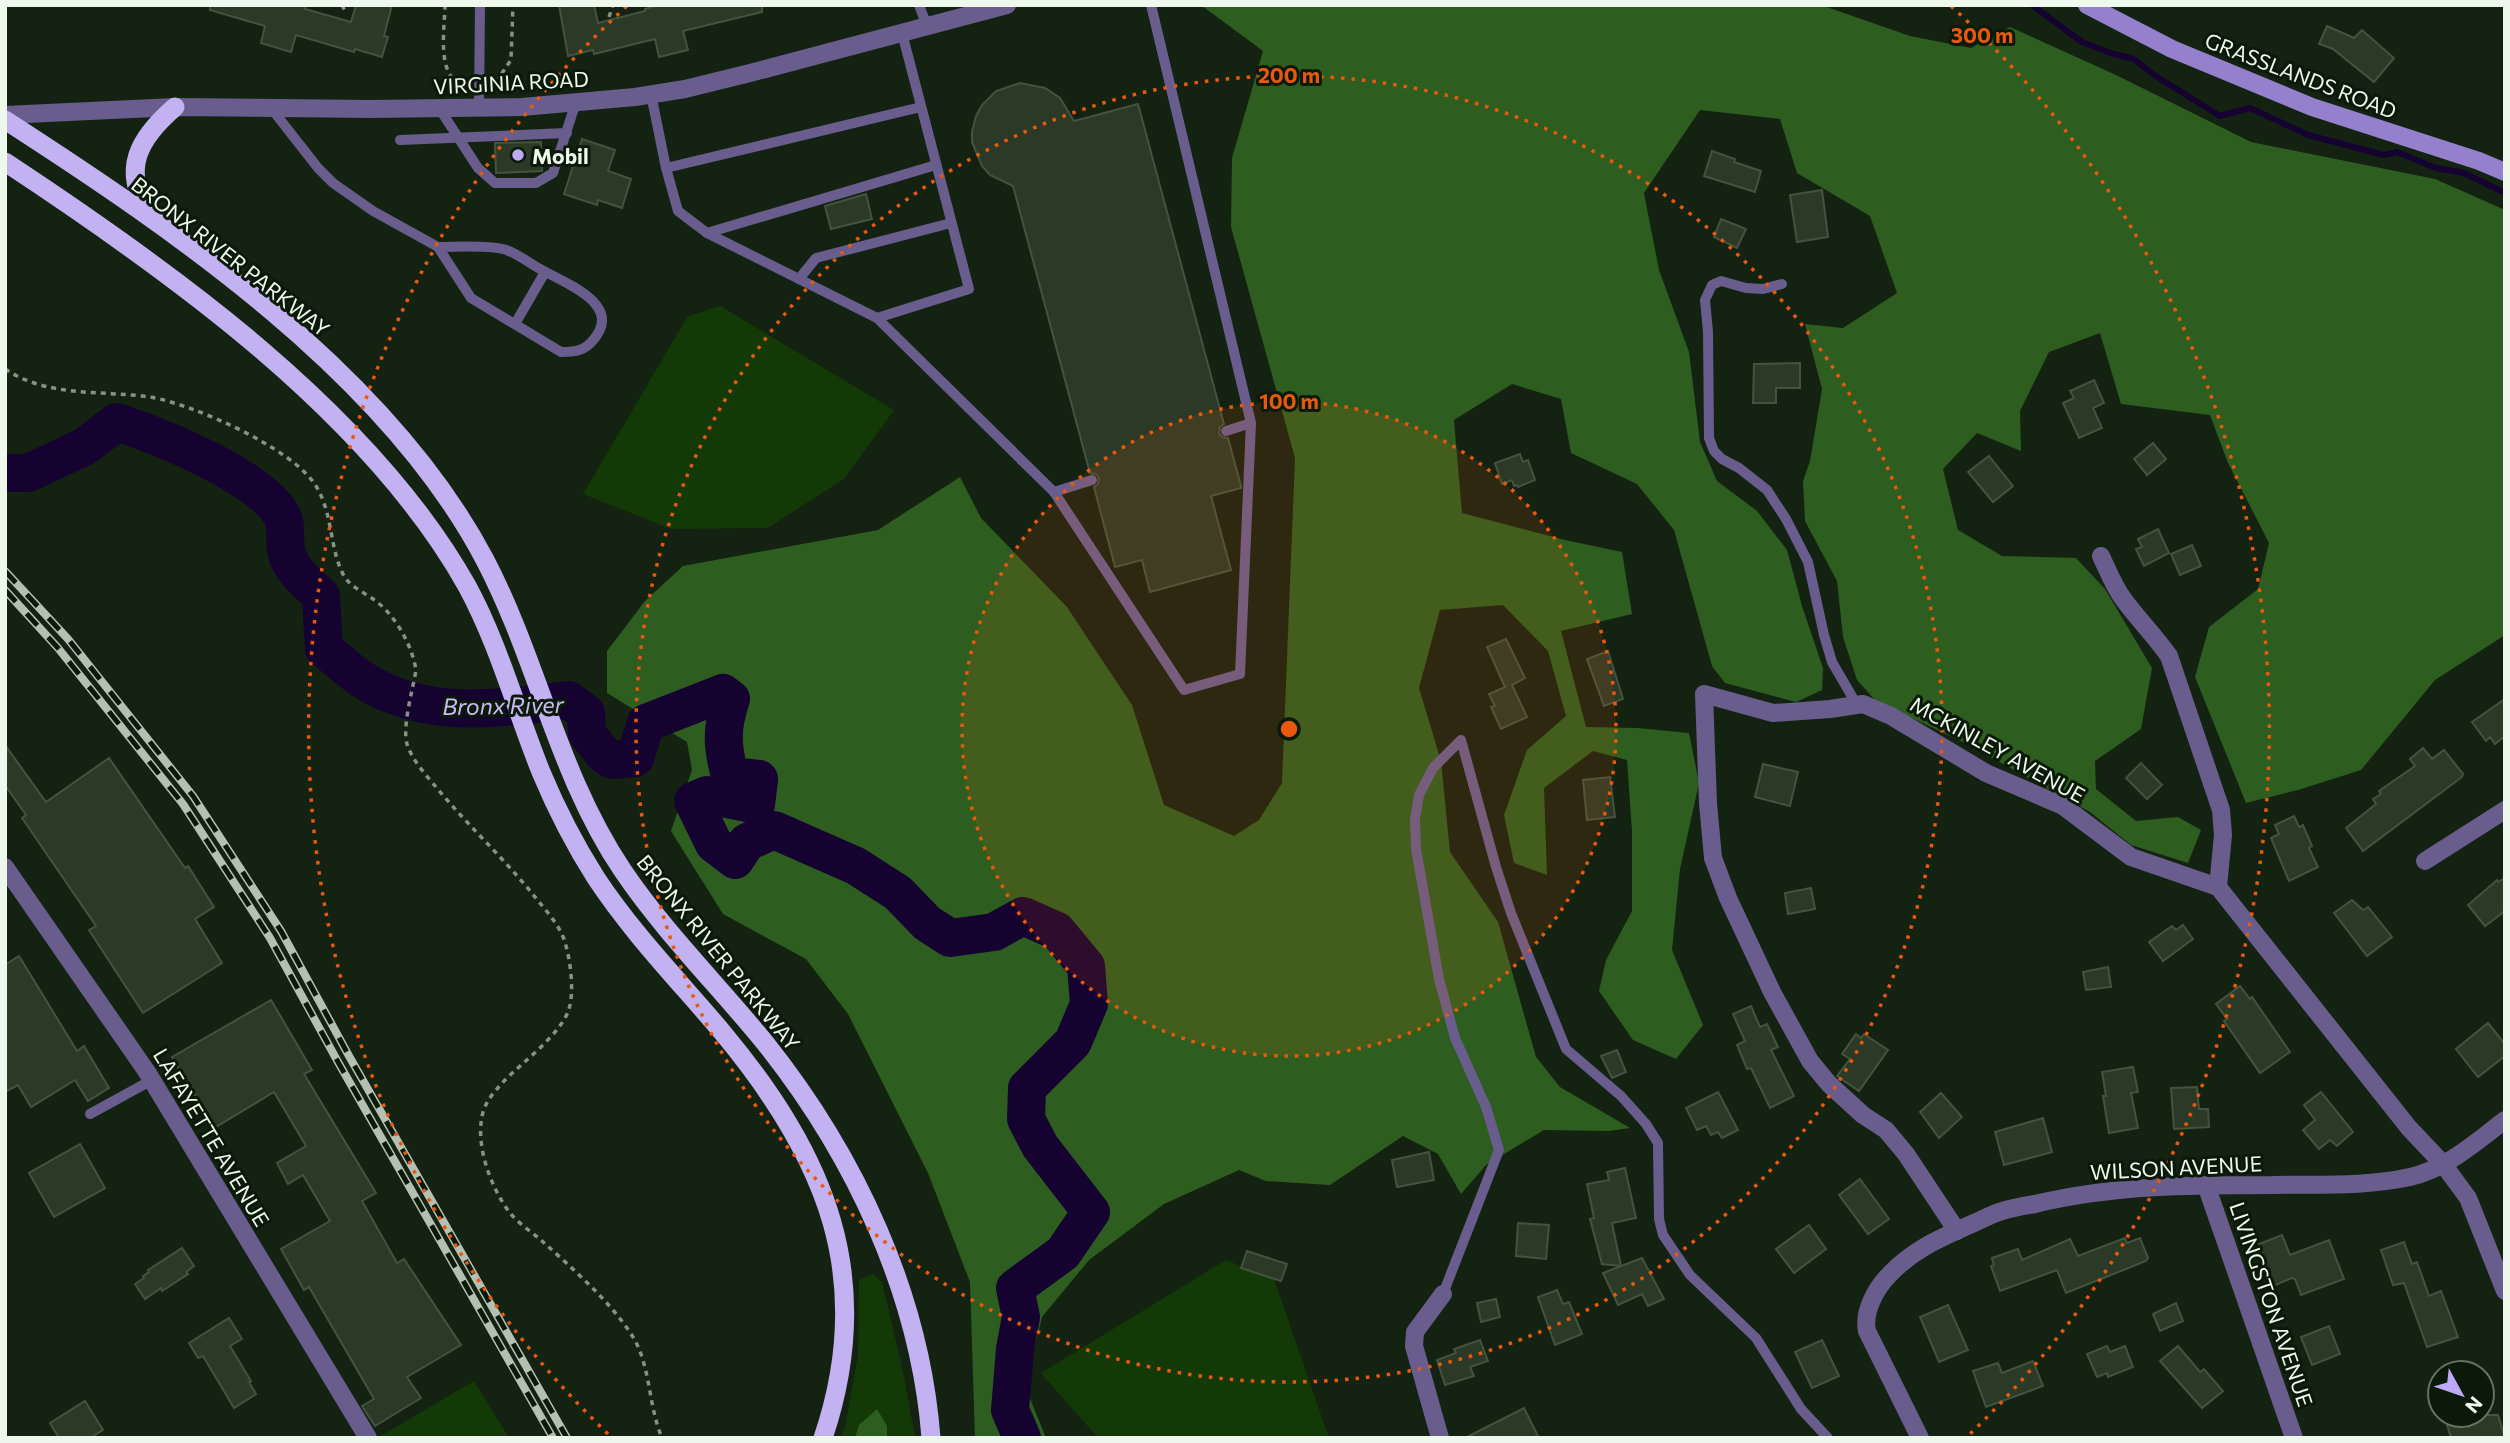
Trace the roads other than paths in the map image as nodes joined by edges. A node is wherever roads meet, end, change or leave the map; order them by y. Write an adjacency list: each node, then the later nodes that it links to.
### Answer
1 (480, 5): 14 (lane)
2 (919, 5): 6 (lane)
3 (1007, 5): 6 (street, VIRGINIA ROAD)
4 (1151, 5): 32 (lane)
5 (2087, 5): 22 (main road, GRASSLANDS ROAD)
6 (927, 26): 7 (street, VIRGINIA ROAD)
7 (902, 33): 8 (street, VIRGINIA ROAD); 11 (lane)
8 (651, 94): 9 (street, VIRGINIA ROAD); 21 (lane)
9 (576, 102): 14 (street, VIRGINIA ROAD); 16 (lane)
10 (175, 107): 12 (street, VIRGINIA ROAD); 15 (street, VIRGINIA ROAD); 24 (highway)
11 (922, 107): 20 (lane); 21 (lane)
12 (271, 108): 13 (street, VIRGINIA ROAD); 26 (lane)
13 (439, 108): 14 (street, VIRGINIA ROAD); 17 (lane)
14 (479, 108)
15 (5, 117): 24 (highway, BRONX RIVER PARKWAY)
16 (567, 133): 17 (lane); 17 (lane)
17 (456, 137): 18 (lane)
18 (400, 140)
19 (5, 162): 51 (highway)
20 (936, 164): 23 (lane); 25 (lane)
21 (666, 168): 25 (lane)
22 (2505, 172)
23 (951, 223): 28 (lane); 30 (lane)
24 (160, 225): 52 (highway, BRONX RIVER PARKWAY)
25 (707, 233): 28 (lane)
26 (438, 247): 27 (lane); 31 (lane)
27 (545, 272): 31 (lane); 31 (lane)
28 (799, 279): 30 (lane)
29 (1782, 284): 37 (lane)
30 (877, 318): 35 (lane)
31 (515, 324)
32 (1251, 423): 33 (lane); 35 (lane)
33 (1226, 431)
34 (1092, 480): 35 (lane)
35 (1054, 492)
36 (2101, 556): 41 (street)
37 (1857, 705): 41 (street, MCKINLEY AVENUE); 47 (street, MCKINLEY AVENUE)
38 (2505, 810): 39 (street)
39 (2425, 861)
40 (5, 867): 42 (street, LAFAYETTE AVENUE)
41 (2218, 887): 45 (street)
42 (152, 1080): 43 (lane); 50 (street, LAFAYETTE AVENUE)
43 (90, 1114)
44 (2505, 1120): 45 (street, WILSON AVENUE)
45 (2443, 1164): 46 (street, WILSON AVENUE); 48 (street)
46 (2206, 1185): 47 (street, WILSON AVENUE); 56 (street, LIVINGSTON AVENUE)
47 (1957, 1231): 55 (street, WILSON AVENUE)
48 (2505, 1291)
49 (1443, 1294): 53 (street); 54 (lane)
50 (368, 1438)
51 (822, 1438)
52 (931, 1438)
53 (1440, 1438)
54 (1828, 1438)
55 (1920, 1438)
56 (2294, 1438)

